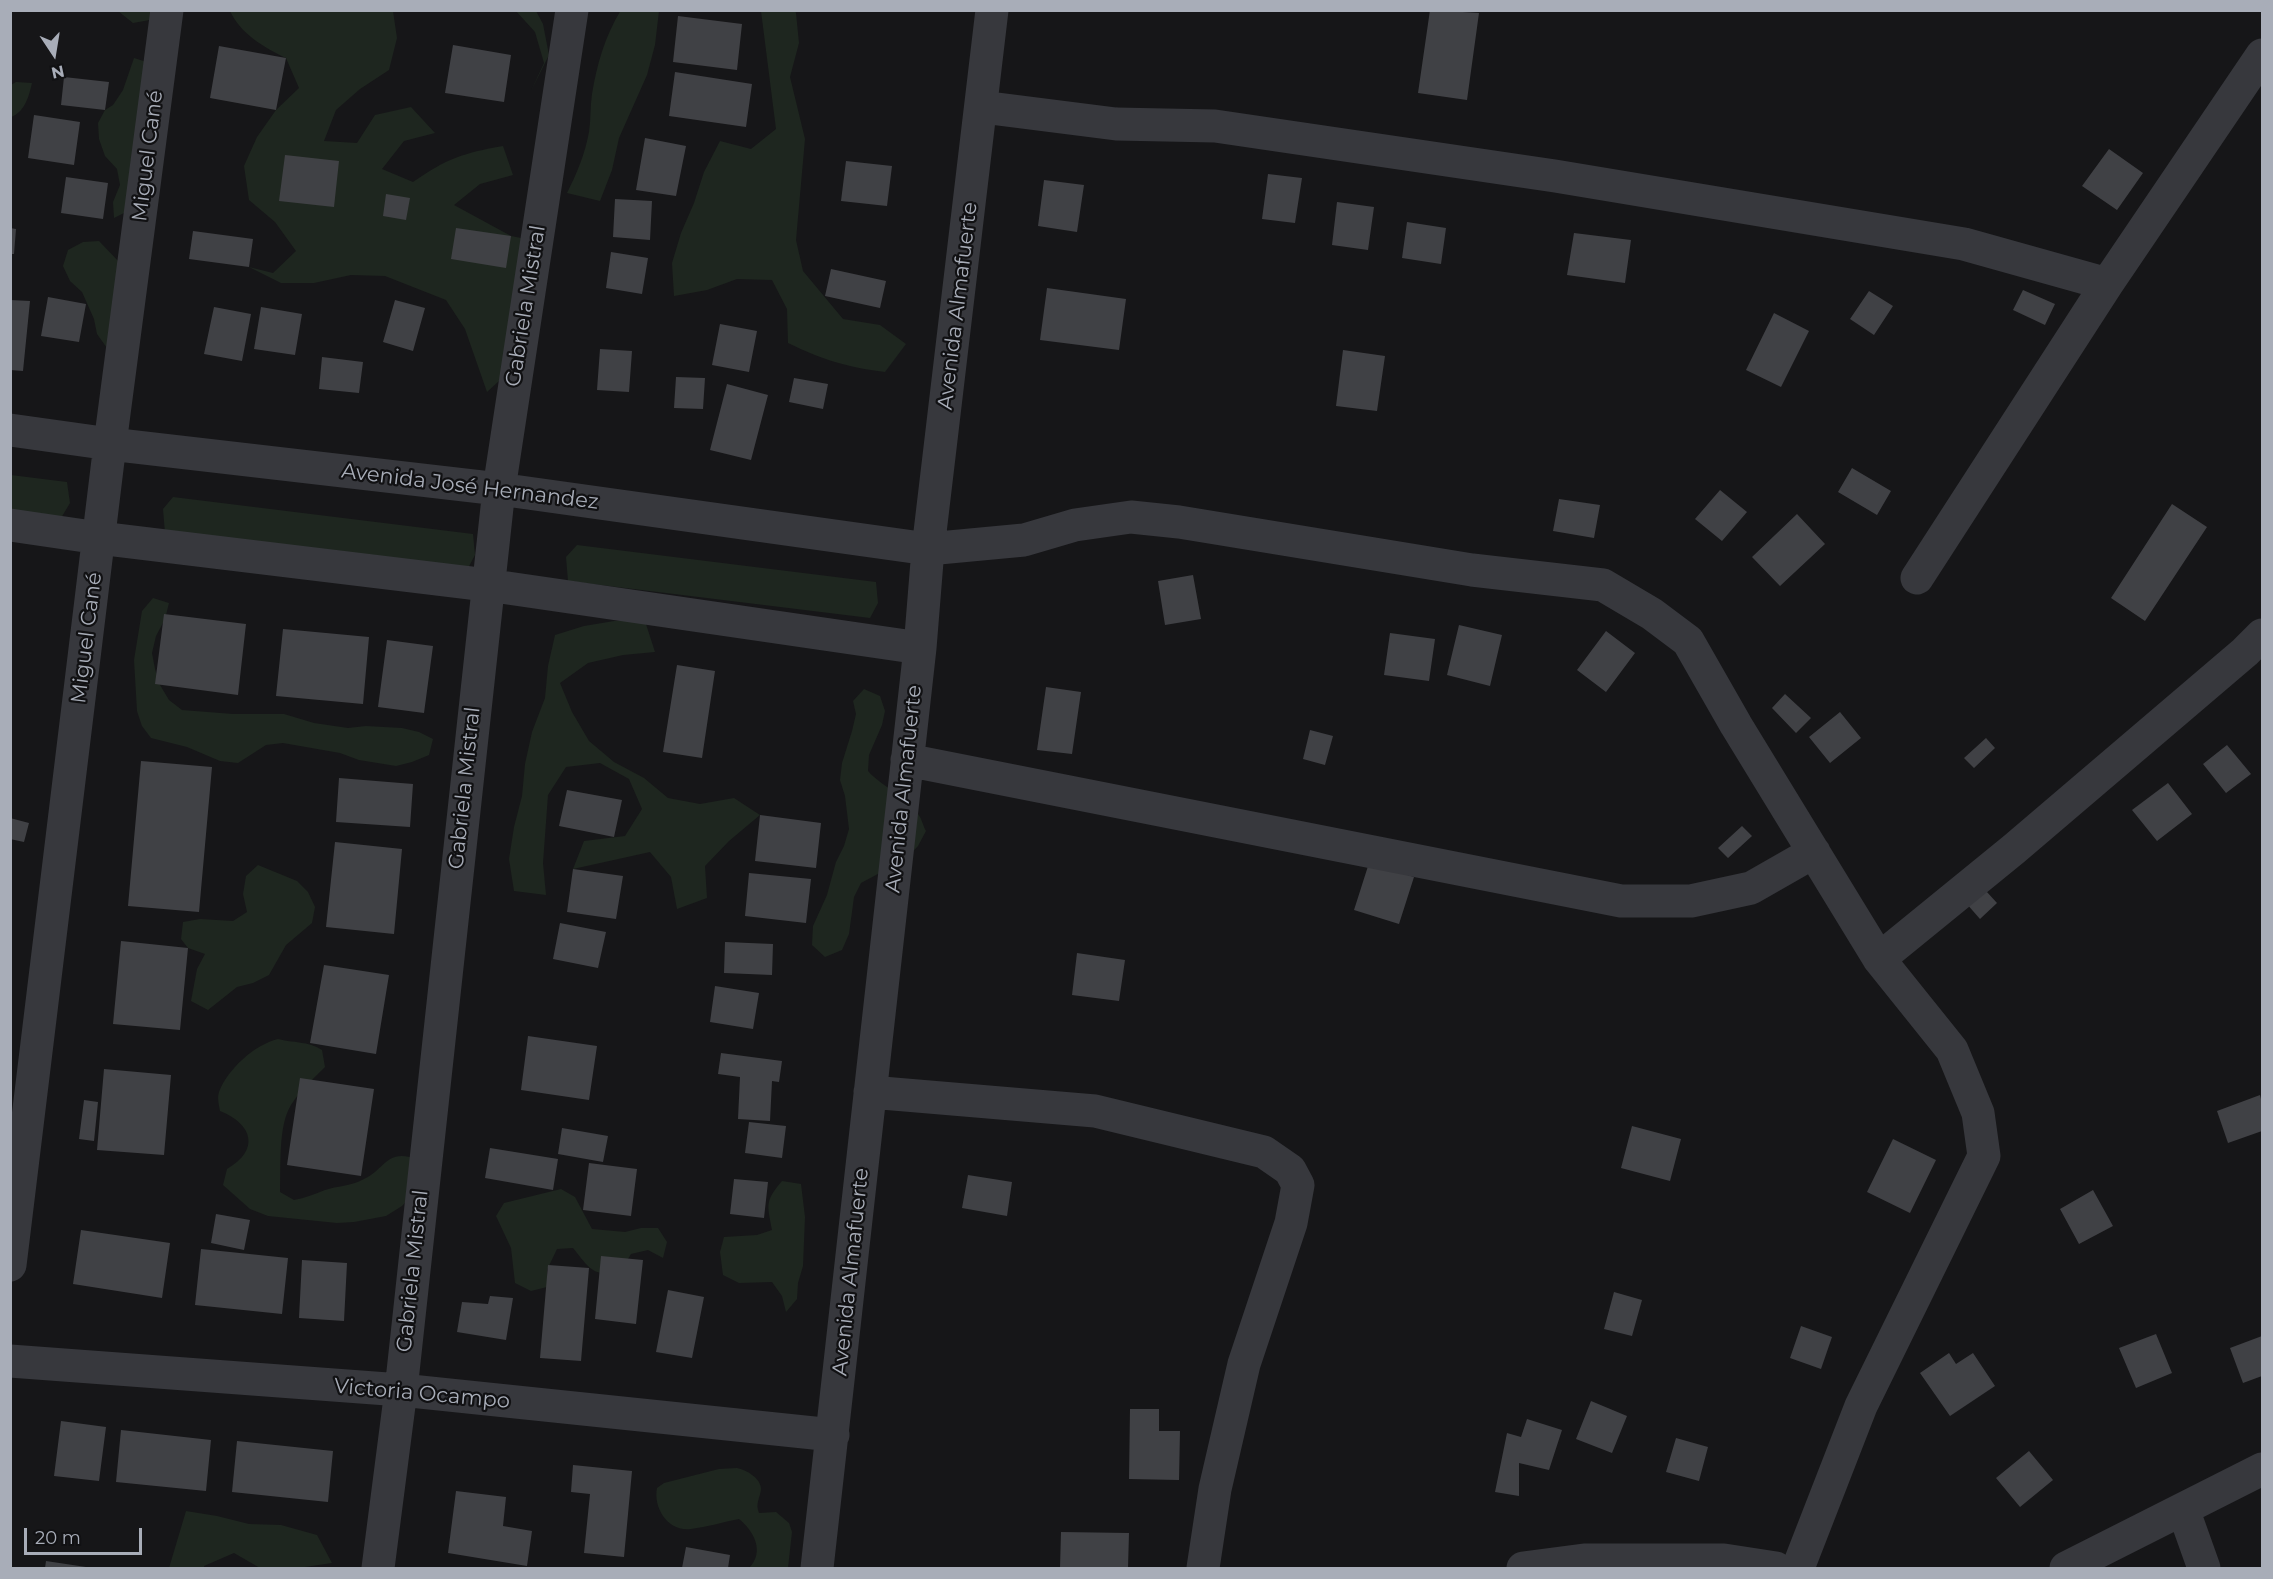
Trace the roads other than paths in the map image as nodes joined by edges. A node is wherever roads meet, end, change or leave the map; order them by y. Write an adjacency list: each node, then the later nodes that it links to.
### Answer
1 (167, 10): 8 (street, Miguel Cané)
2 (572, 10): 9 (street, Gabriela Mistral)
3 (992, 10): 5 (street, Avenida Almafuerte)
4 (2262, 55): 6 (street)
5 (982, 107): 6 (street); 12 (street, Avenida Almafuerte)
6 (2107, 284): 13 (street)
7 (10, 430): 8 (street, Avenida José Hernandez)
8 (110, 444): 9 (street, Avenida José Hernandez); 11 (street, Miguel Cané)
9 (499, 489): 12 (street, Avenida José Hernandez); 14 (street, Gabriela Mistral)
10 (10, 525): 11 (street)
11 (99, 538): 14 (street); 21 (street, Miguel Cané)
12 (928, 549): 16 (street, Avenida Almafuerte); 18 (street, Avenida José Hernandez)
13 (1917, 578)
14 (487, 585): 16 (street); 23 (street, Gabriela Mistral)
15 (2262, 635): 19 (street)
16 (920, 648): 17 (street, Avenida Almafuerte)
17 (907, 760): 18 (street); 20 (street, Avenida Almafuerte)
18 (1814, 852): 19 (street, Avenida José Hernandez)
19 (1879, 959): 32 (street, Avenida José Hernandez)
20 (870, 1092): 24 (street, Avenida Almafuerte); 29 (street)
21 (10, 1265)
22 (10, 1361): 23 (street, Victoria Ocampo)
23 (401, 1390): 24 (street, Victoria Ocampo); 27 (street, Gabriela Mistral)
24 (833, 1435): 28 (street, Avenida Almafuerte)
25 (2262, 1469): 26 (street)
26 (2183, 1509): 33 (street); 34 (street)
27 (378, 1569)
28 (817, 1569)
29 (1203, 1569)
30 (1523, 1569): 31 (street)
31 (1776, 1569)
32 (1798, 1569)
33 (2066, 1569)
34 (2204, 1569)

